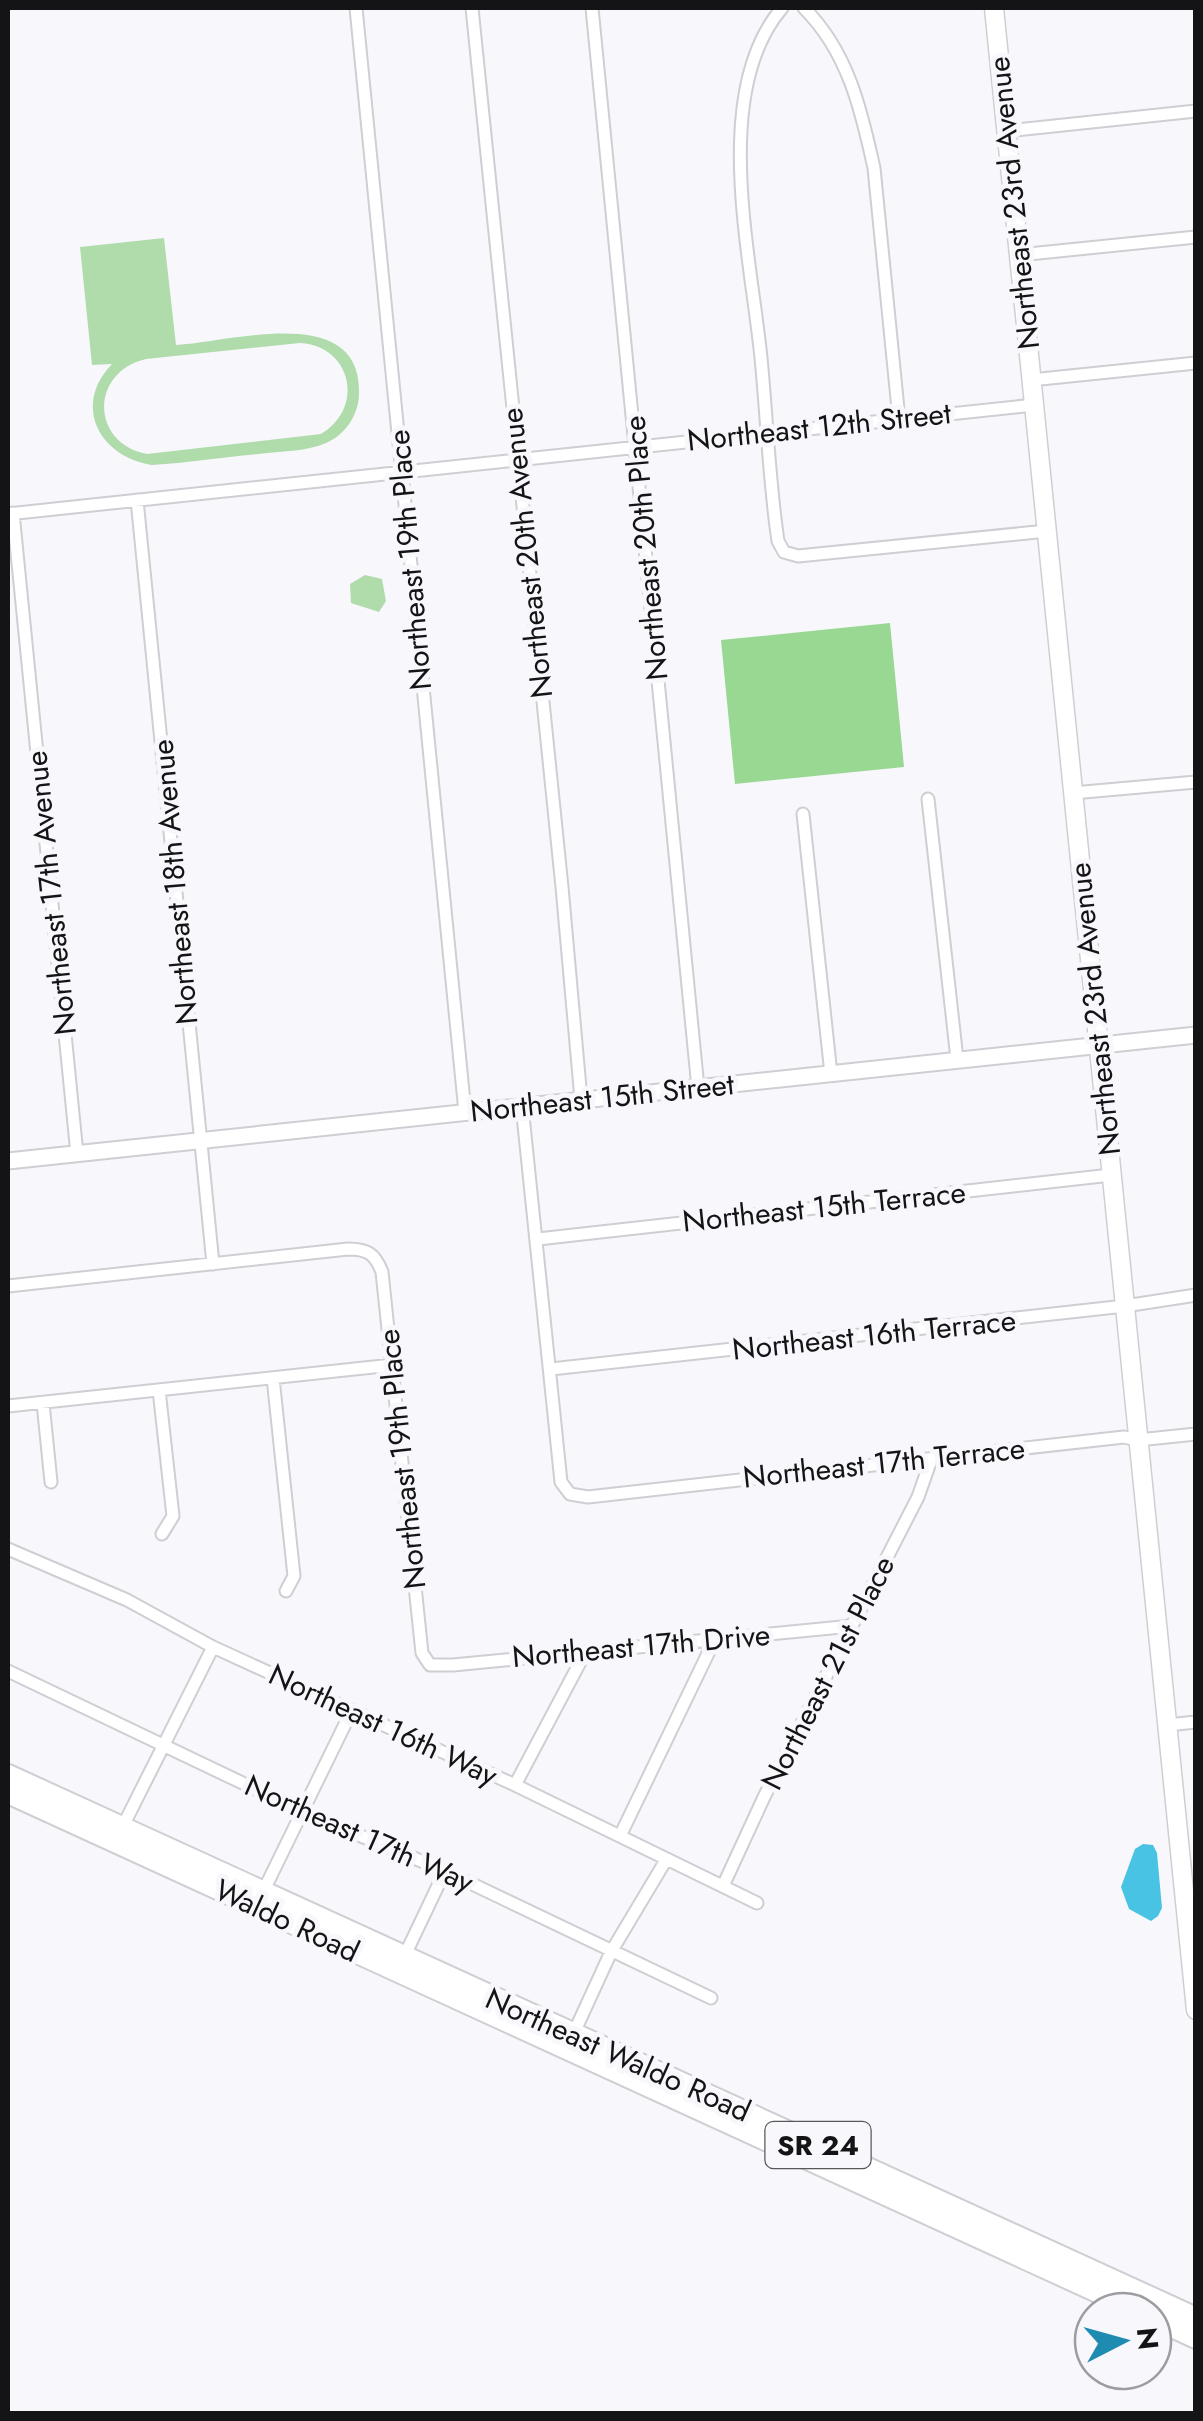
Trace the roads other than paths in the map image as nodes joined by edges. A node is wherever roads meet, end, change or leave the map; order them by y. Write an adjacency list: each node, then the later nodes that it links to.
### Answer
1 (356, 8): 18 (street, Northeast 19th Place)
2 (472, 8): 17 (street, Northeast 20th Avenue)
3 (592, 8): 16 (street, Northeast 20th Place)
4 (782, 8): 15 (street)
5 (804, 8): 14 (street)
6 (994, 8): 8 (main road, Northeast 23rd Avenue)
7 (1196, 111): 8 (street)
8 (1007, 131): 10 (main road, Northeast 23rd Avenue)
9 (1196, 237): 10 (street)
10 (1019, 255): 12 (main road, Northeast 23rd Avenue)
11 (1196, 363): 12 (street)
12 (1032, 380): 13 (main road, Northeast 23rd Avenue)
13 (1034, 405): 14 (street, Northeast 12th Street); 21 (main road, Northeast 23rd Avenue)
14 (899, 419): 15 (street, Northeast 12th Street)
15 (768, 433): 16 (street, Northeast 12th Street); 21 (street)
16 (636, 446): 17 (street, Northeast 12th Street); 30 (street, Northeast 20th Place)
17 (517, 458): 18 (street, Northeast 12th Street); 31 (street, Northeast 20th Avenue)
18 (402, 470): 19 (street, Northeast 12th Street); 33 (street, Northeast 19th Place)
19 (137, 500): 20 (street, Northeast 12th Street); 34 (street, Northeast 18th Avenue)
20 (10, 513): 35 (street, Northeast 17th Avenue)
21 (1047, 531): 23 (main road, Northeast 23rd Avenue)
22 (1196, 782): 23 (street)
23 (1073, 794): 27 (main road, Northeast 23rd Avenue)
24 (928, 799): 28 (street)
25 (803, 814): 29 (street)
26 (1196, 1034): 27 (street, Northeast 15th Street)
27 (1098, 1044): 28 (street, Northeast 15th Street); 37 (main road, Northeast 23rd Avenue)
28 (958, 1058): 29 (street, Northeast 15th Street)
29 (831, 1074): 30 (street, Northeast 15th Street)
30 (698, 1088): 31 (street, Northeast 15th Street)
31 (581, 1099): 32 (street, Northeast 15th Street)
32 (522, 1106): 33 (street, Northeast 15th Street); 38 (street)
33 (466, 1112): 34 (street, Northeast 15th Street)
34 (200, 1140): 35 (street, Northeast 15th Street); 39 (street, Northeast 18th Avenue)
35 (77, 1154): 36 (street, Northeast 15th Street)
36 (8, 1161)
37 (1111, 1175): 38 (street, Northeast 15th Terrace); 42 (main road, Northeast 23rd Avenue)
38 (538, 1240): 44 (street)
39 (213, 1264): 40 (street); 43 (street, Northeast 19th Place)
40 (8, 1286)
41 (1196, 1295): 42 (street, Northeast 16th Terrace)
42 (1125, 1306): 44 (street, Northeast 16th Terrace); 50 (main road, Northeast 23rd Avenue)
43 (392, 1366): 45 (street); 60 (street, Northeast 19th Place)
44 (551, 1370): 51 (street, Northeast 17th Terrace)
45 (273, 1378): 46 (street); 55 (street)
46 (158, 1390): 47 (street); 53 (street)
47 (43, 1403): 48 (street); 52 (street)
48 (8, 1406)
49 (1196, 1434): 50 (street, Northeast 17th Terrace)
50 (1138, 1440): 51 (street, Northeast 17th Terrace); 64 (main road, Northeast 23rd Avenue)
51 (931, 1460): 56 (street, Northeast 21st Place)
52 (51, 1482)
53 (162, 1534)
54 (8, 1549): 58 (street, Northeast 16th Way)
55 (286, 1591)
56 (852, 1626): 57 (street, Northeast 17th Drive); 74 (street, Northeast 21st Place)
57 (715, 1639): 59 (street, Northeast 17th Drive); 71 (street)
58 (213, 1646): 62 (street, Northeast 16th Way); 65 (street)
59 (585, 1653): 60 (street, Northeast 17th Drive); 67 (street)
60 (430, 1665)
61 (8, 1671): 65 (street, Northeast 17th Way)
62 (352, 1712): 67 (street, Northeast 16th Way); 69 (street)
63 (1196, 1722): 64 (street)
64 (1167, 1725): 77 (main road, Northeast 23rd Avenue)
65 (162, 1743): 69 (street, Northeast 17th Way); 70 (street)
66 (8, 1775): 70 (highway, SR 24)
67 (515, 1785): 71 (street, Northeast 16th Way)
68 (8, 1794): 70 (highway, Waldo Road / SR 24)
69 (301, 1811): 73 (street, Northeast 17th Way); 75 (street)
70 (118, 1836): 75 (highway, Waldo Road / SR 24)
71 (620, 1836): 72 (street, Northeast 16th Way)
72 (666, 1860): 74 (street, Northeast 16th Way); 78 (street)
73 (445, 1871): 78 (street, Northeast 17th Way); 79 (street)
74 (723, 1886): 76 (street, Northeast 16th Way)
75 (259, 1900): 79 (highway, Waldo Road / SR 24)
76 (757, 1903)
77 (1192, 1932): 81 (main road, Northeast 23rd Avenue)
78 (611, 1952): 80 (street, Northeast 17th Way); 82 (street)
79 (400, 1965): 82 (highway, Waldo Road / SR 24)
80 (711, 1998)
81 (1196, 2010)
82 (569, 2043): 83 (highway, Northeast Waldo Road / SR 24)
83 (1058, 2265): 84 (highway, Northeast Waldo Road / SR 24); 85 (highway, Northeast Waldo Road / SR 24)
84 (1104, 2291)
85 (1196, 2318)
86 (1173, 2327): 87 (highway)
87 (1196, 2338)

